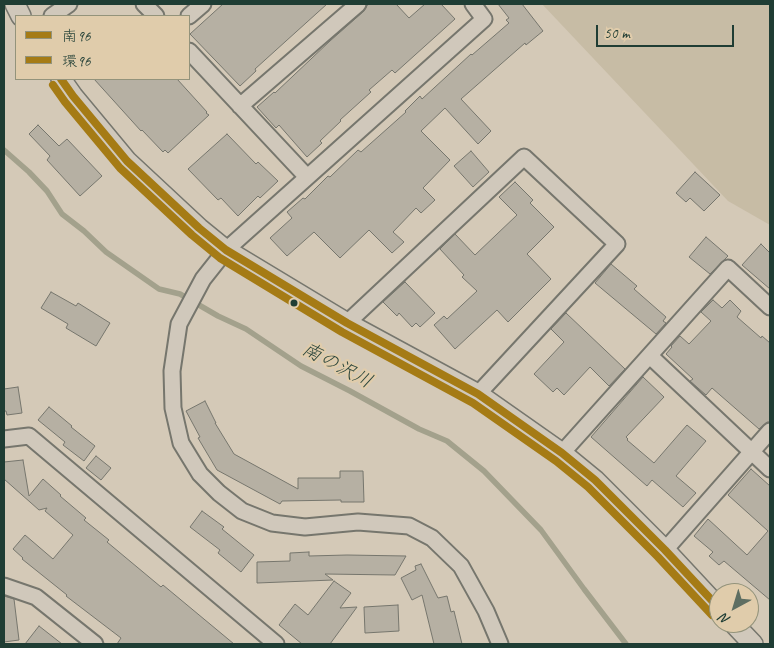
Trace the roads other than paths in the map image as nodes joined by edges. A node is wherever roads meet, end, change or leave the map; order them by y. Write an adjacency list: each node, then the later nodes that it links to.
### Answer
1 (15, 4): 7 (street)
2 (70, 4): 8 (street)
3 (144, 4): 9 (street)
4 (203, 4): 10 (street)
5 (358, 4): 13 (street)
6 (473, 4): 14 (street)
7 (21, 15)
8 (54, 15)
9 (155, 15)
10 (190, 15)
11 (190, 52): 13 (street)
12 (62, 80): 15 (street)
13 (240, 106): 14 (street)
14 (307, 178): 15 (street)
15 (226, 250): 17 (street); 31 (street)
16 (770, 307): 18 (street)
17 (347, 323): 19 (street); 19 (street)
18 (650, 356): 22 (street); 23 (street)
19 (478, 394): 23 (street)
20 (770, 431): 22 (street)
21 (4, 439): 30 (street)
22 (751, 451): 24 (street); 25 (street)
23 (562, 453): 25 (street)
24 (770, 470)
25 (665, 550): 27 (street)
26 (4, 586): 29 (street)
27 (709, 597)
28 (743, 633): 32 (street)
29 (95, 644)
30 (276, 644)
31 (500, 644)
32 (753, 644)

